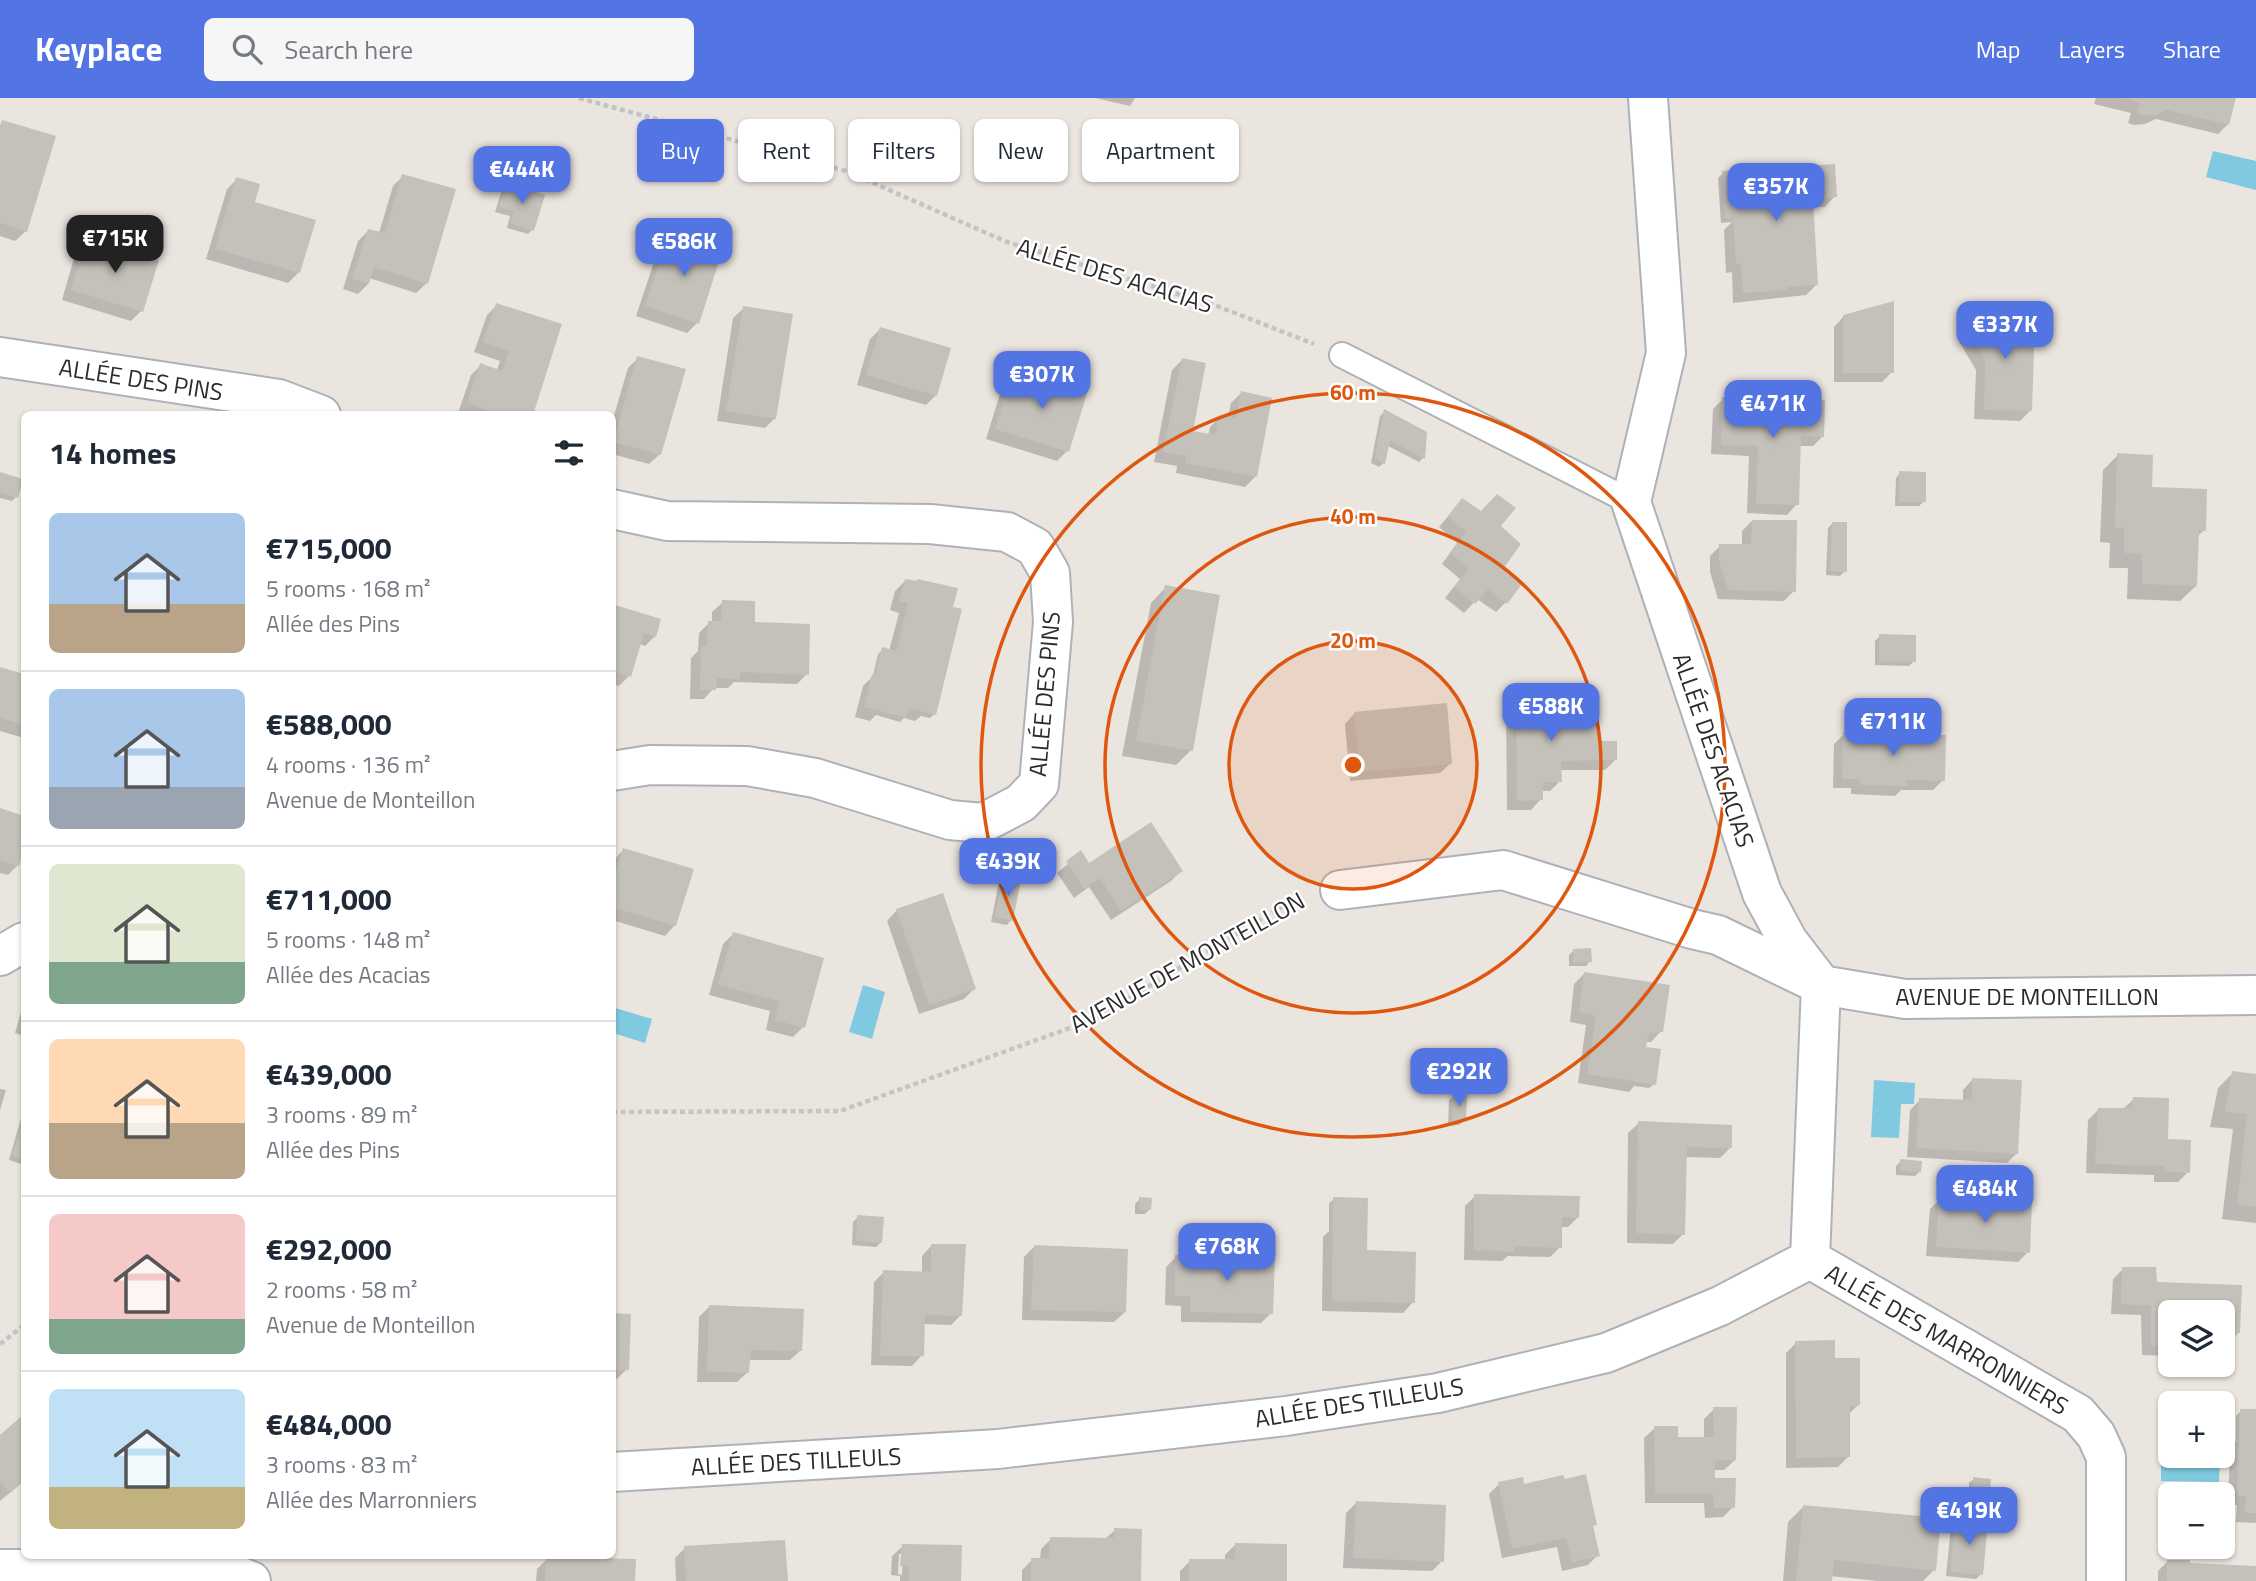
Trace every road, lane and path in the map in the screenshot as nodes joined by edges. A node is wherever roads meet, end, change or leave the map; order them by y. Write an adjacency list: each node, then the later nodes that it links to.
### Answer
1 (579, 98): 3 (path, ALLÉE DES ACACIAS)
2 (1648, 98): 6 (street)
3 (1342, 355): 6 (lane)
4 (0, 357): 5 (street, ALLÉE DES PINS)
5 (310, 411)
6 (1630, 502): 12 (street, ALLÉE DES ACACIAS)
7 (616, 510): 8 (street, ALLÉE DES PINS)
8 (616, 770)
9 (1340, 890): 12 (street, AVENUE DE MONTEILLON); 14 (path, AVENUE DE MONTEILLON)
10 (21, 944): 11 (street)
11 (0, 956)
12 (1821, 985): 13 (street, AVENUE DE MONTEILLON); 15 (street)
13 (2256, 995)
14 (616, 1112)
15 (1810, 1259): 18 (street, ALLÉE DES TILLEULS); 22 (street, ALLÉE DES MARRONNIERS)
16 (21, 1328): 17 (path)
17 (0, 1345)
18 (616, 1472)
19 (218, 1559): 20 (street); 21 (street)
20 (0, 1569)
21 (251, 1581)
22 (2106, 1581)

